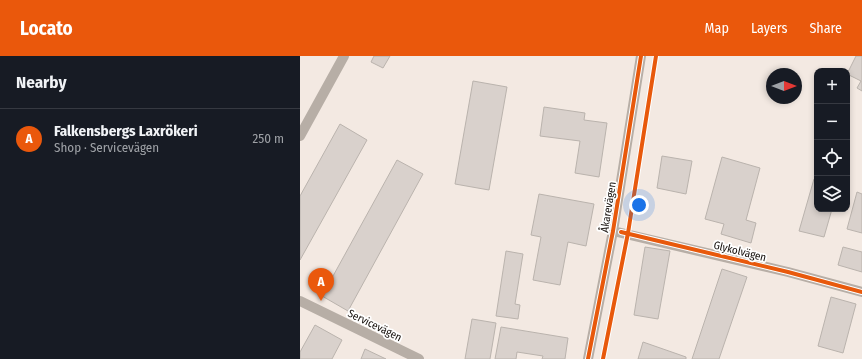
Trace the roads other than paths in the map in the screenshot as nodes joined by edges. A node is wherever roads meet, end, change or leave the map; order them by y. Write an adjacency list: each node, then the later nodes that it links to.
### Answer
1 (344, 56): 3 (street)
2 (641, 56): 4 (street, Åkarevägen)
3 (300, 136)
4 (614, 231): 5 (street, Glykolvägen); 8 (street, Åkarevägen)
5 (862, 292)
6 (300, 301): 7 (street, Servicevägen)
7 (419, 359)
8 (588, 359)

